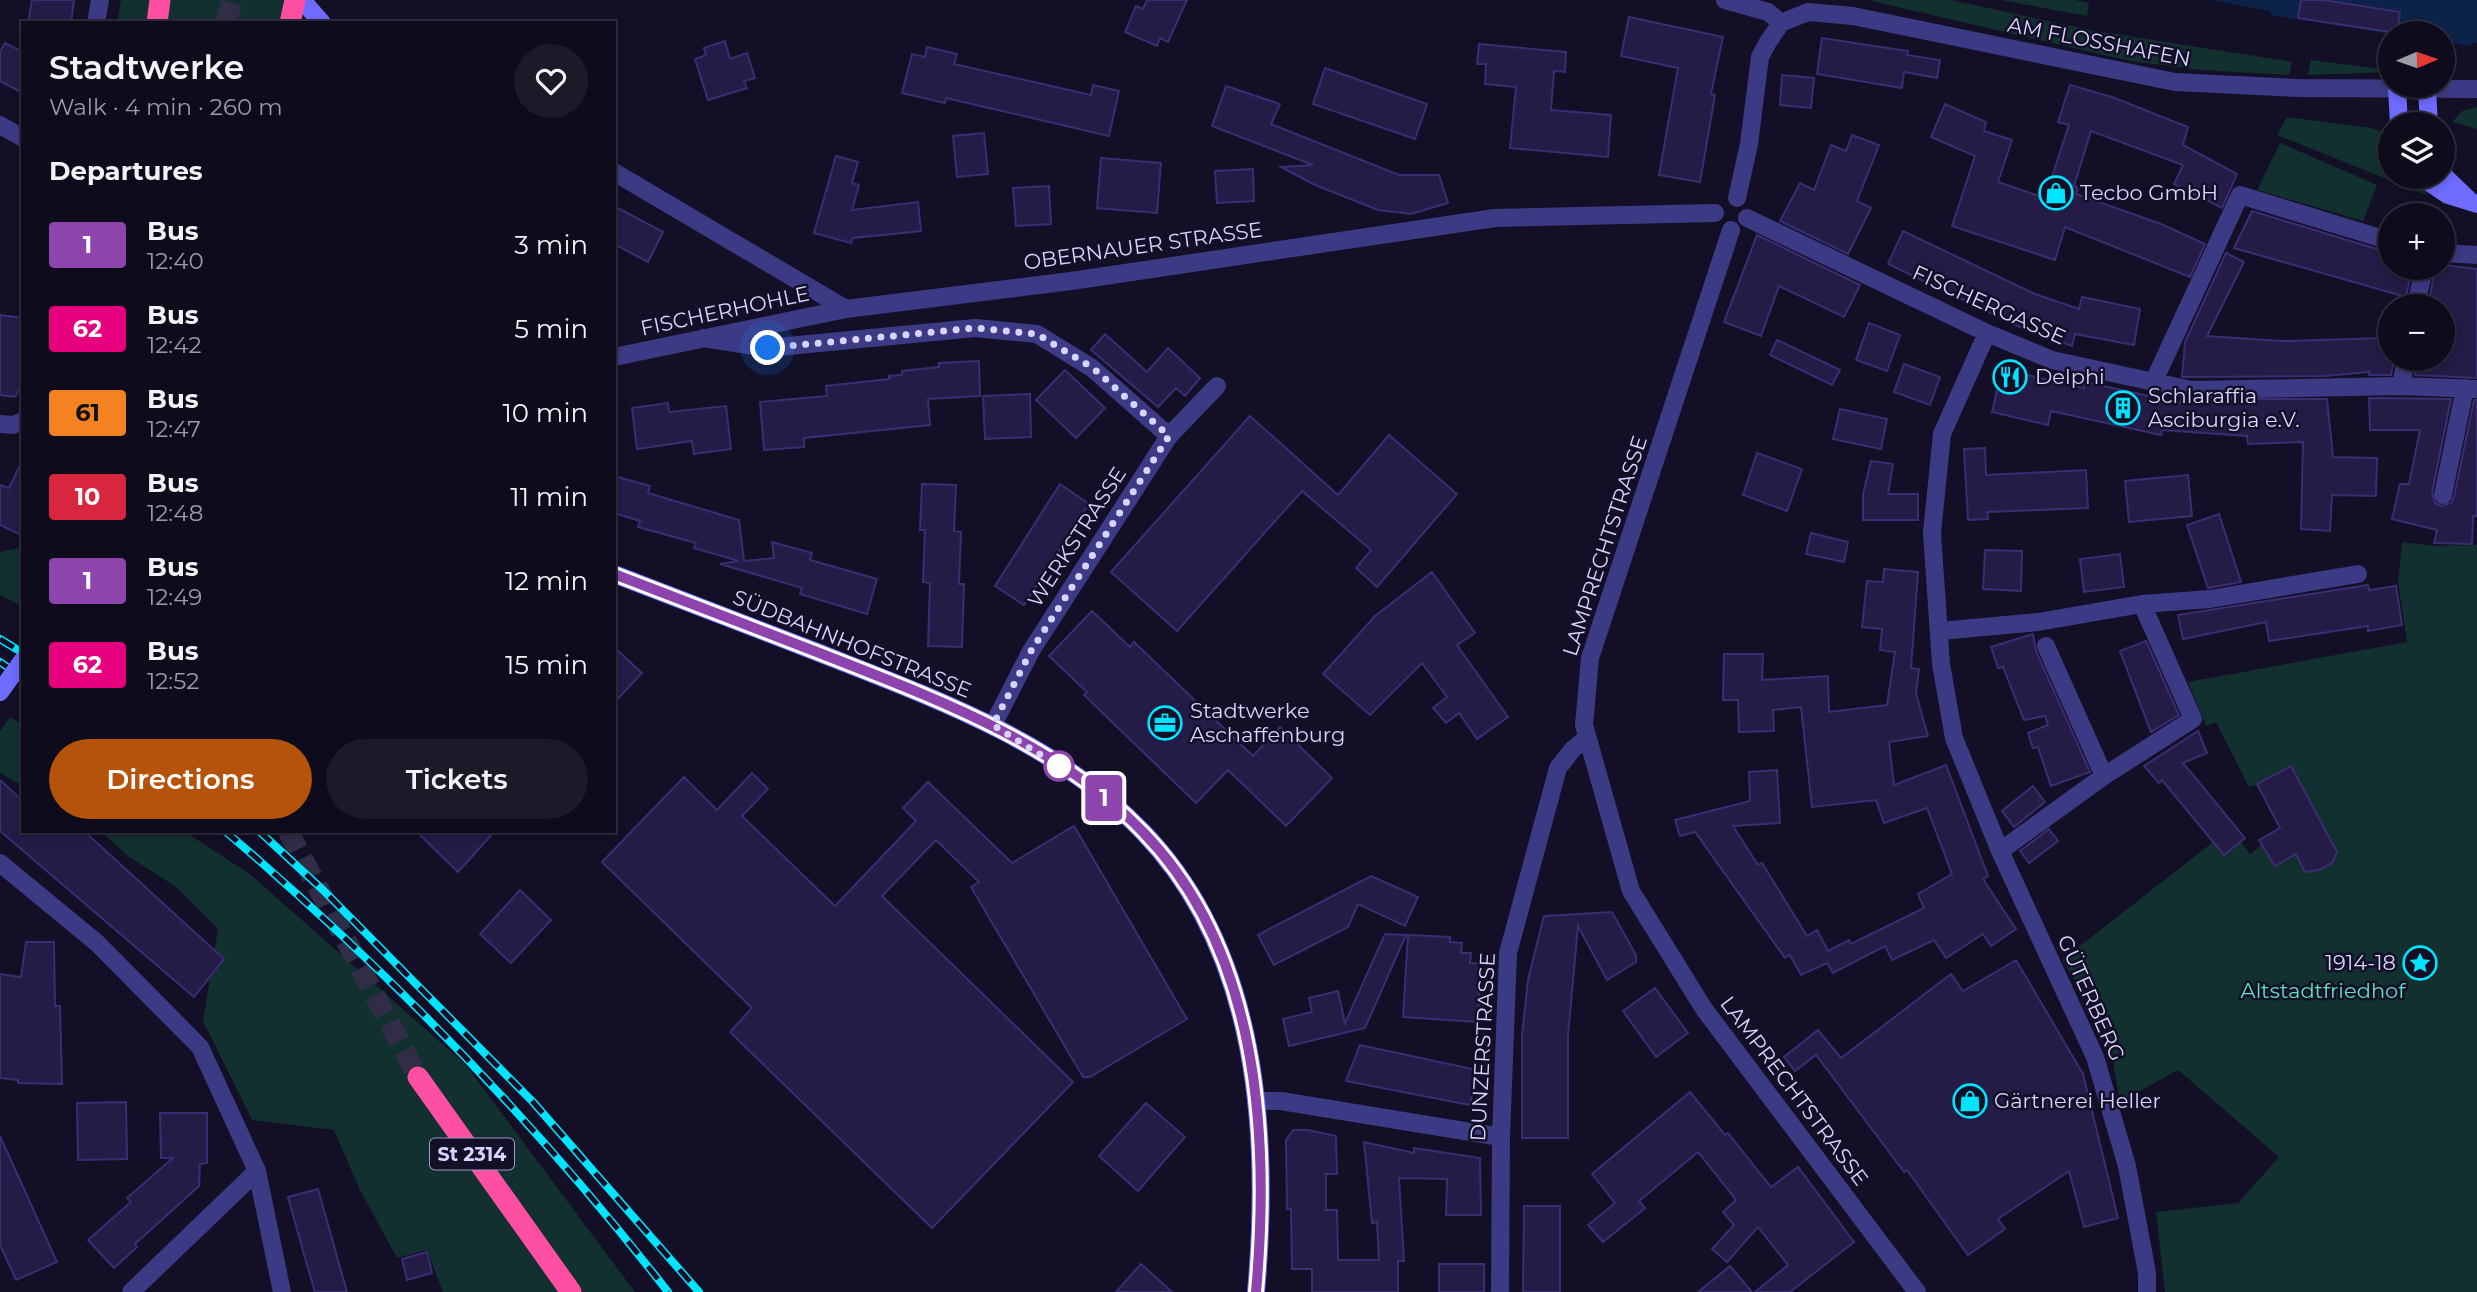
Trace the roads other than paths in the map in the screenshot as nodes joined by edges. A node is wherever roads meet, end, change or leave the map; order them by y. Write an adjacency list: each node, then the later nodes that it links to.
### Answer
1 (100, 0): 6 (street)
2 (160, 0): 7 (highway)
3 (295, 0): 8 (highway)
4 (302, 0): 9 (street)
5 (1725, 0): 10 (street)
6 (96, 21)
7 (157, 21)
8 (290, 21)
9 (320, 21)
10 (1781, 23): 11 (street, AM FLOSSHAFEN); 19 (street)
11 (2378, 88)
12 (2455, 89): 13 (street, AM FLOSSHAFEN)
13 (2477, 89)
14 (0, 125): 15 (street)
15 (21, 137)
16 (616, 173): 27 (street)
17 (2455, 186): 20 (street)
18 (2439, 189): 20 (street)
19 (1737, 198): 21 (street); 22 (street)
20 (2474, 203)
21 (1715, 213): 23 (street); 27 (street, OBERNAUER STRASSE)
22 (1747, 218): 23 (street); 28 (street, FISCHERGASSE)
23 (1731, 230): 48 (street, LAMPRECHTSTRASSE)
24 (2378, 237): 32 (street)
25 (2455, 254): 26 (street)
26 (2477, 255)
27 (846, 309): 29 (street, FISCHERHOHLE)
28 (1987, 334): 32 (street, FISCHERGASSE); 43 (street, GÜTERBERG)
29 (703, 338): 30 (street, FISCHERHOHLE); 38 (street)
30 (616, 357)
31 (2404, 371): 34 (street)
32 (2153, 383): 34 (street, FISCHERGASSE)
33 (1217, 386): 38 (street, WERKSTRASSE)
34 (2401, 386): 35 (street, FISCHERGASSE)
35 (2471, 388): 39 (street)
36 (21, 422): 37 (street)
37 (0, 424)
38 (1169, 436): 47 (street, WERKSTRASSE)
39 (2443, 495)
40 (2358, 574): 42 (street)
41 (616, 575): 47 (street, SÜDBAHNHOFSTRASSE)
42 (2142, 604): 43 (street); 49 (street)
43 (1940, 631): 50 (street, GÜTERBERG)
44 (2046, 646): 49 (street)
45 (21, 663): 46 (street, bridge)
46 (0, 692)
47 (993, 725): 53 (street, SÜDBAHNHOFSTRASSE)
48 (1587, 738): 54 (street, DUNZERSTRASSE); 61 (street, LAMPRECHTSTRASSE)
49 (2104, 776): 50 (street)
50 (2000, 851): 62 (street, GÜTERBERG)
51 (0, 863): 55 (street)
52 (418, 1077): 58 (highway, St 2314)
53 (1256, 1101): 54 (street); 59 (street, SÜDBAHNHOFSTRASSE)
54 (1501, 1137): 60 (street, DUNZERSTRASSE)
55 (257, 1171): 56 (street); 57 (street)
56 (131, 1292)
57 (282, 1292)
58 (571, 1292)
59 (1256, 1292)
60 (1500, 1292)
61 (1917, 1292)
62 (2147, 1292)

